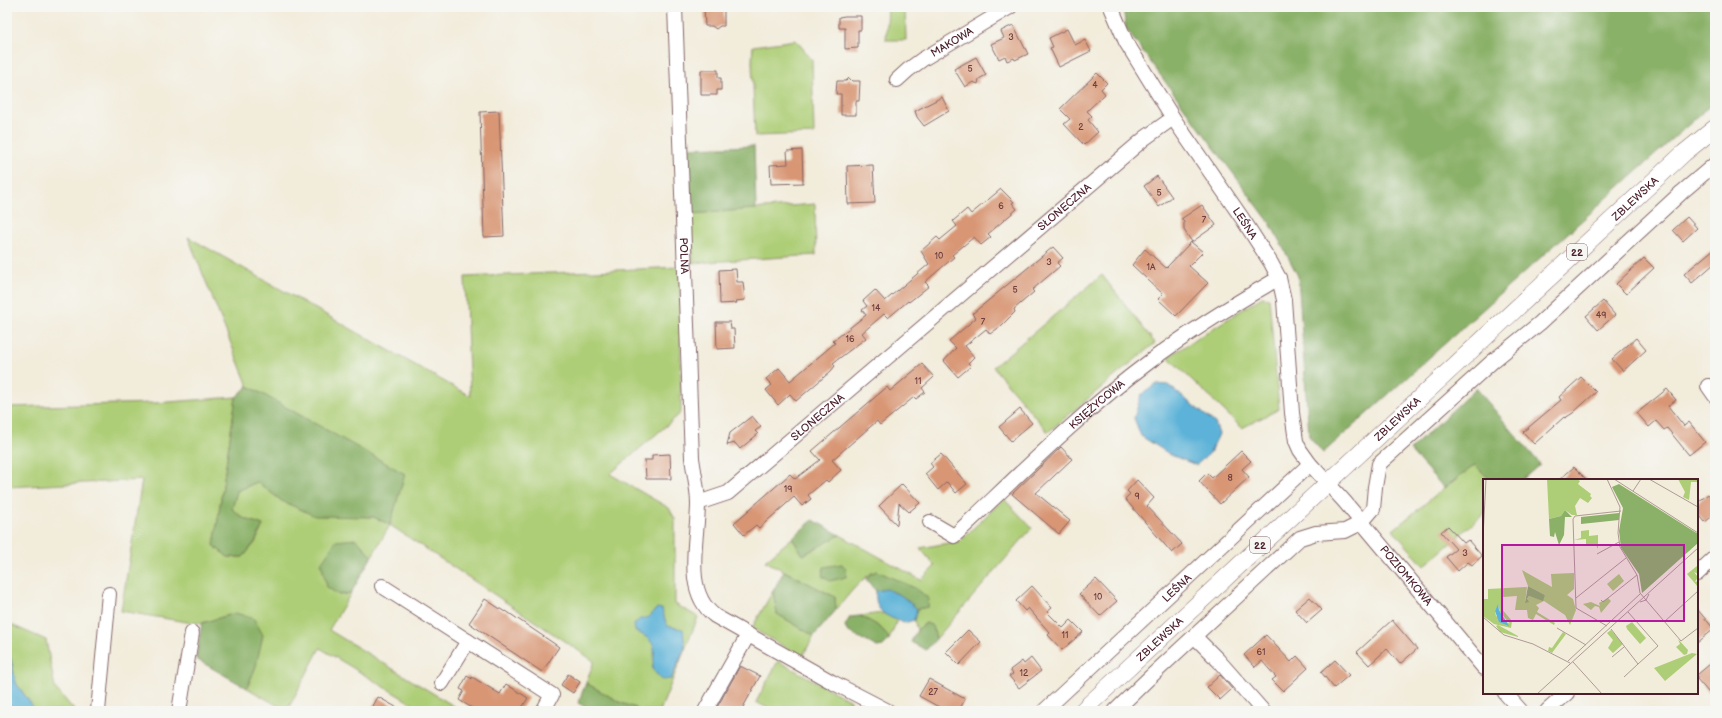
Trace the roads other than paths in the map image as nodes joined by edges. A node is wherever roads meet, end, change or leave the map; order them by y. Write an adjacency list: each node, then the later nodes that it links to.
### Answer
1 (675, 7): 11 (street, POLNA)
2 (1010, 7): 4 (street, MAKOWA)
3 (1111, 7): 5 (street, LEŚNA)
4 (897, 80)
5 (1173, 118): 8 (street, LEŚNA); 11 (street, SŁONECZNA)
6 (1715, 128): 10 (main road, ZBLEWSKA / 22)
7 (1715, 164): 13 (street, ZBLEWSKA)
8 (1279, 278): 9 (street, LEŚNA); 12 (street, KSIĘŻYCOWA)
9 (1310, 464): 10 (street, LEŚNA); 31 (street, LEŚNA)
10 (1327, 483): 13 (street, POZIOMKOWA); 32 (main road, ZBLEWSKA / 22)
11 (698, 503): 19 (street)
12 (930, 522)
13 (1361, 523): 20 (street, ZBLEWSKA); 22 (street, POZIOMKOWA)
14 (1715, 557): 15 (street)
15 (1698, 573)
16 (382, 586): 21 (street)
17 (109, 594): 26 (street)
18 (192, 633): 27 (street)
19 (748, 635): 29 (street); 30 (street)
20 (1194, 636): 33 (street, ZBLEWSKA); 34 (street)
21 (468, 641): 23 (street); 28 (street)
22 (1483, 667)
23 (442, 683)
24 (1506, 694): 35 (street)
25 (1566, 694): 36 (street)
26 (98, 711)
27 (179, 711)
28 (542, 711)
29 (706, 711)
30 (888, 711)
31 (1044, 711)
32 (1082, 711)
33 (1115, 711)
34 (1263, 711)
35 (1521, 711)
36 (1547, 711)

